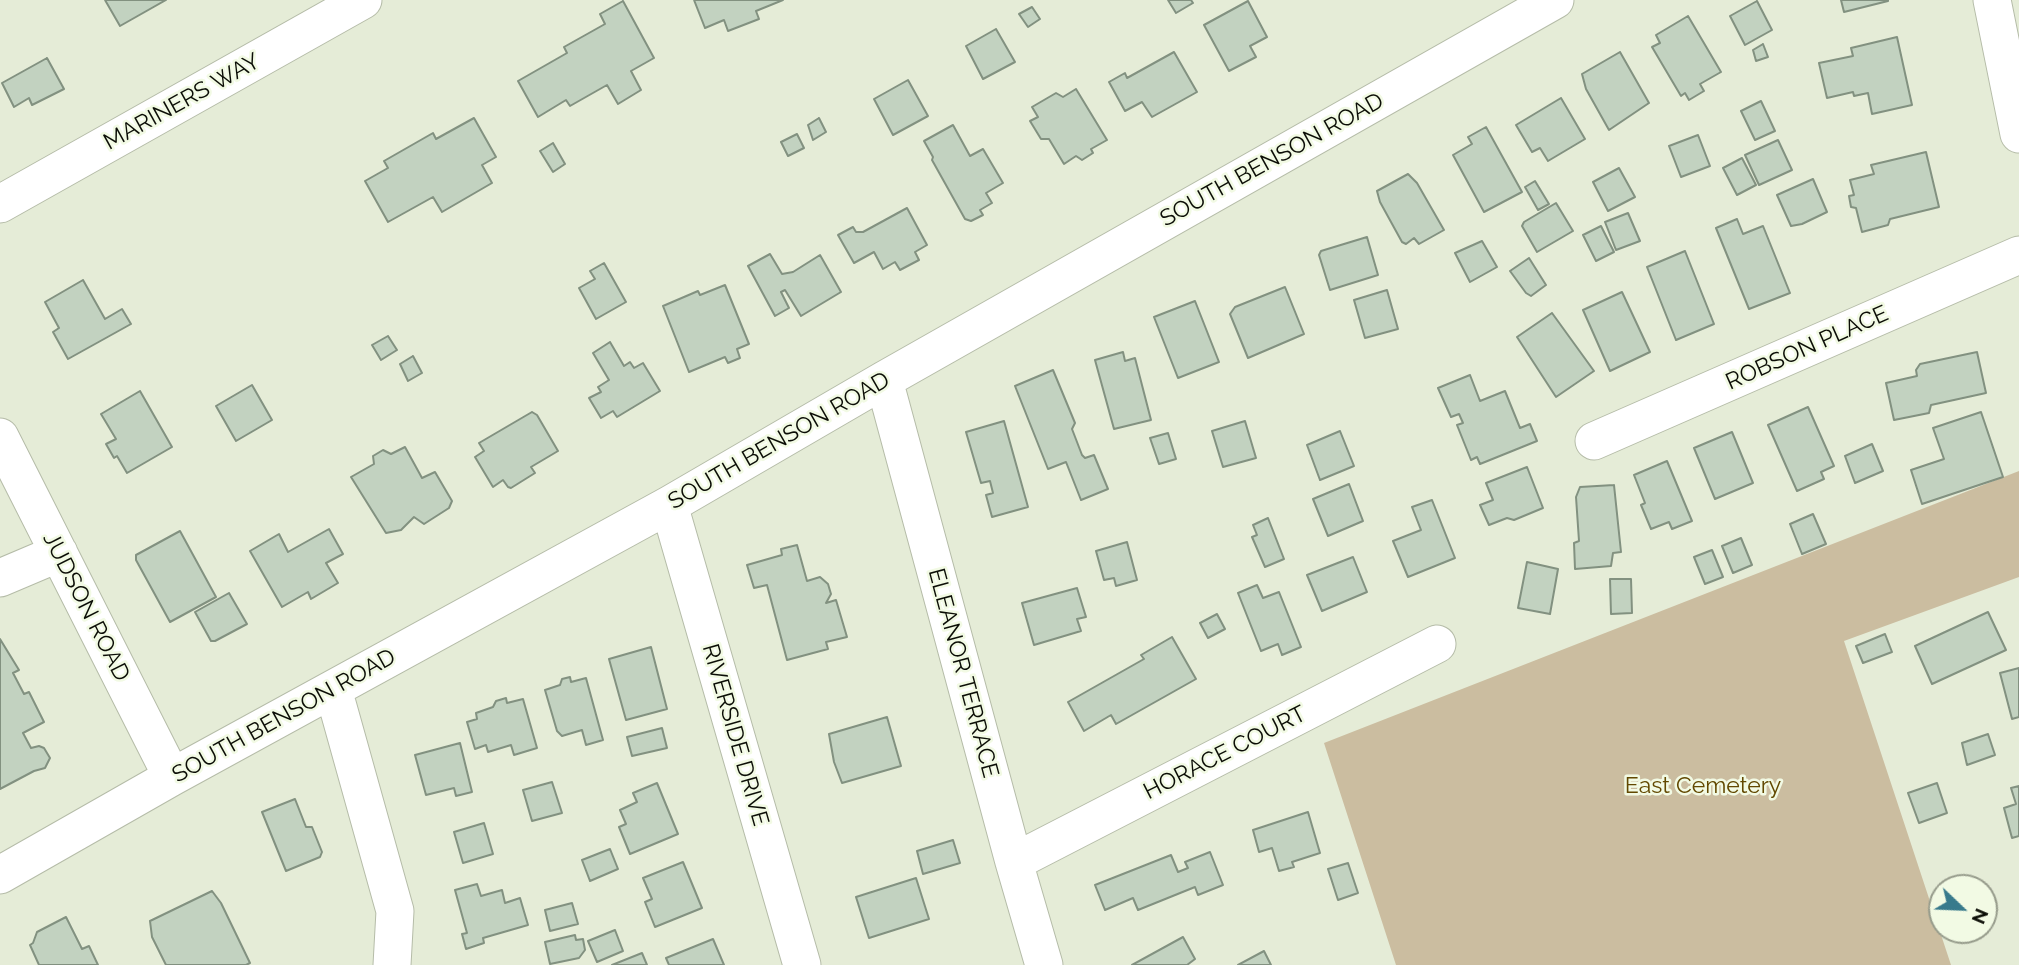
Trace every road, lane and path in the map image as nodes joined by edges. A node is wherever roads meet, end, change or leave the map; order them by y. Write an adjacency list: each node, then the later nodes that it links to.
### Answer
1 (363, 0): 5 (street, MARINERS WAY)
2 (1555, 0): 7 (street, SOUTH BENSON ROAD)
3 (1992, 0): 4 (street)
4 (2019, 134)
5 (0, 204)
6 (2019, 255): 9 (street, ROBSON PLACE)
7 (884, 380): 10 (street, SOUTH BENSON ROAD); 16 (street, ELEANOR TERRACE)
8 (0, 437): 11 (street, JUDSON ROAD)
9 (1594, 441)
10 (669, 505): 14 (street, SOUTH BENSON ROAD); 19 (street, RIVERSIDE DRIVE)
11 (59, 553): 12 (street); 15 (street, JUDSON ROAD)
12 (0, 578)
13 (1437, 644): 16 (street, HORACE COURT)
14 (333, 690): 15 (street, SOUTH BENSON ROAD); 18 (street)
15 (172, 777): 17 (street, SOUTH BENSON ROAD)
16 (1014, 862): 20 (street, ELEANOR TERRACE)
17 (0, 875)
18 (392, 965)
19 (802, 965)
20 (1044, 965)

